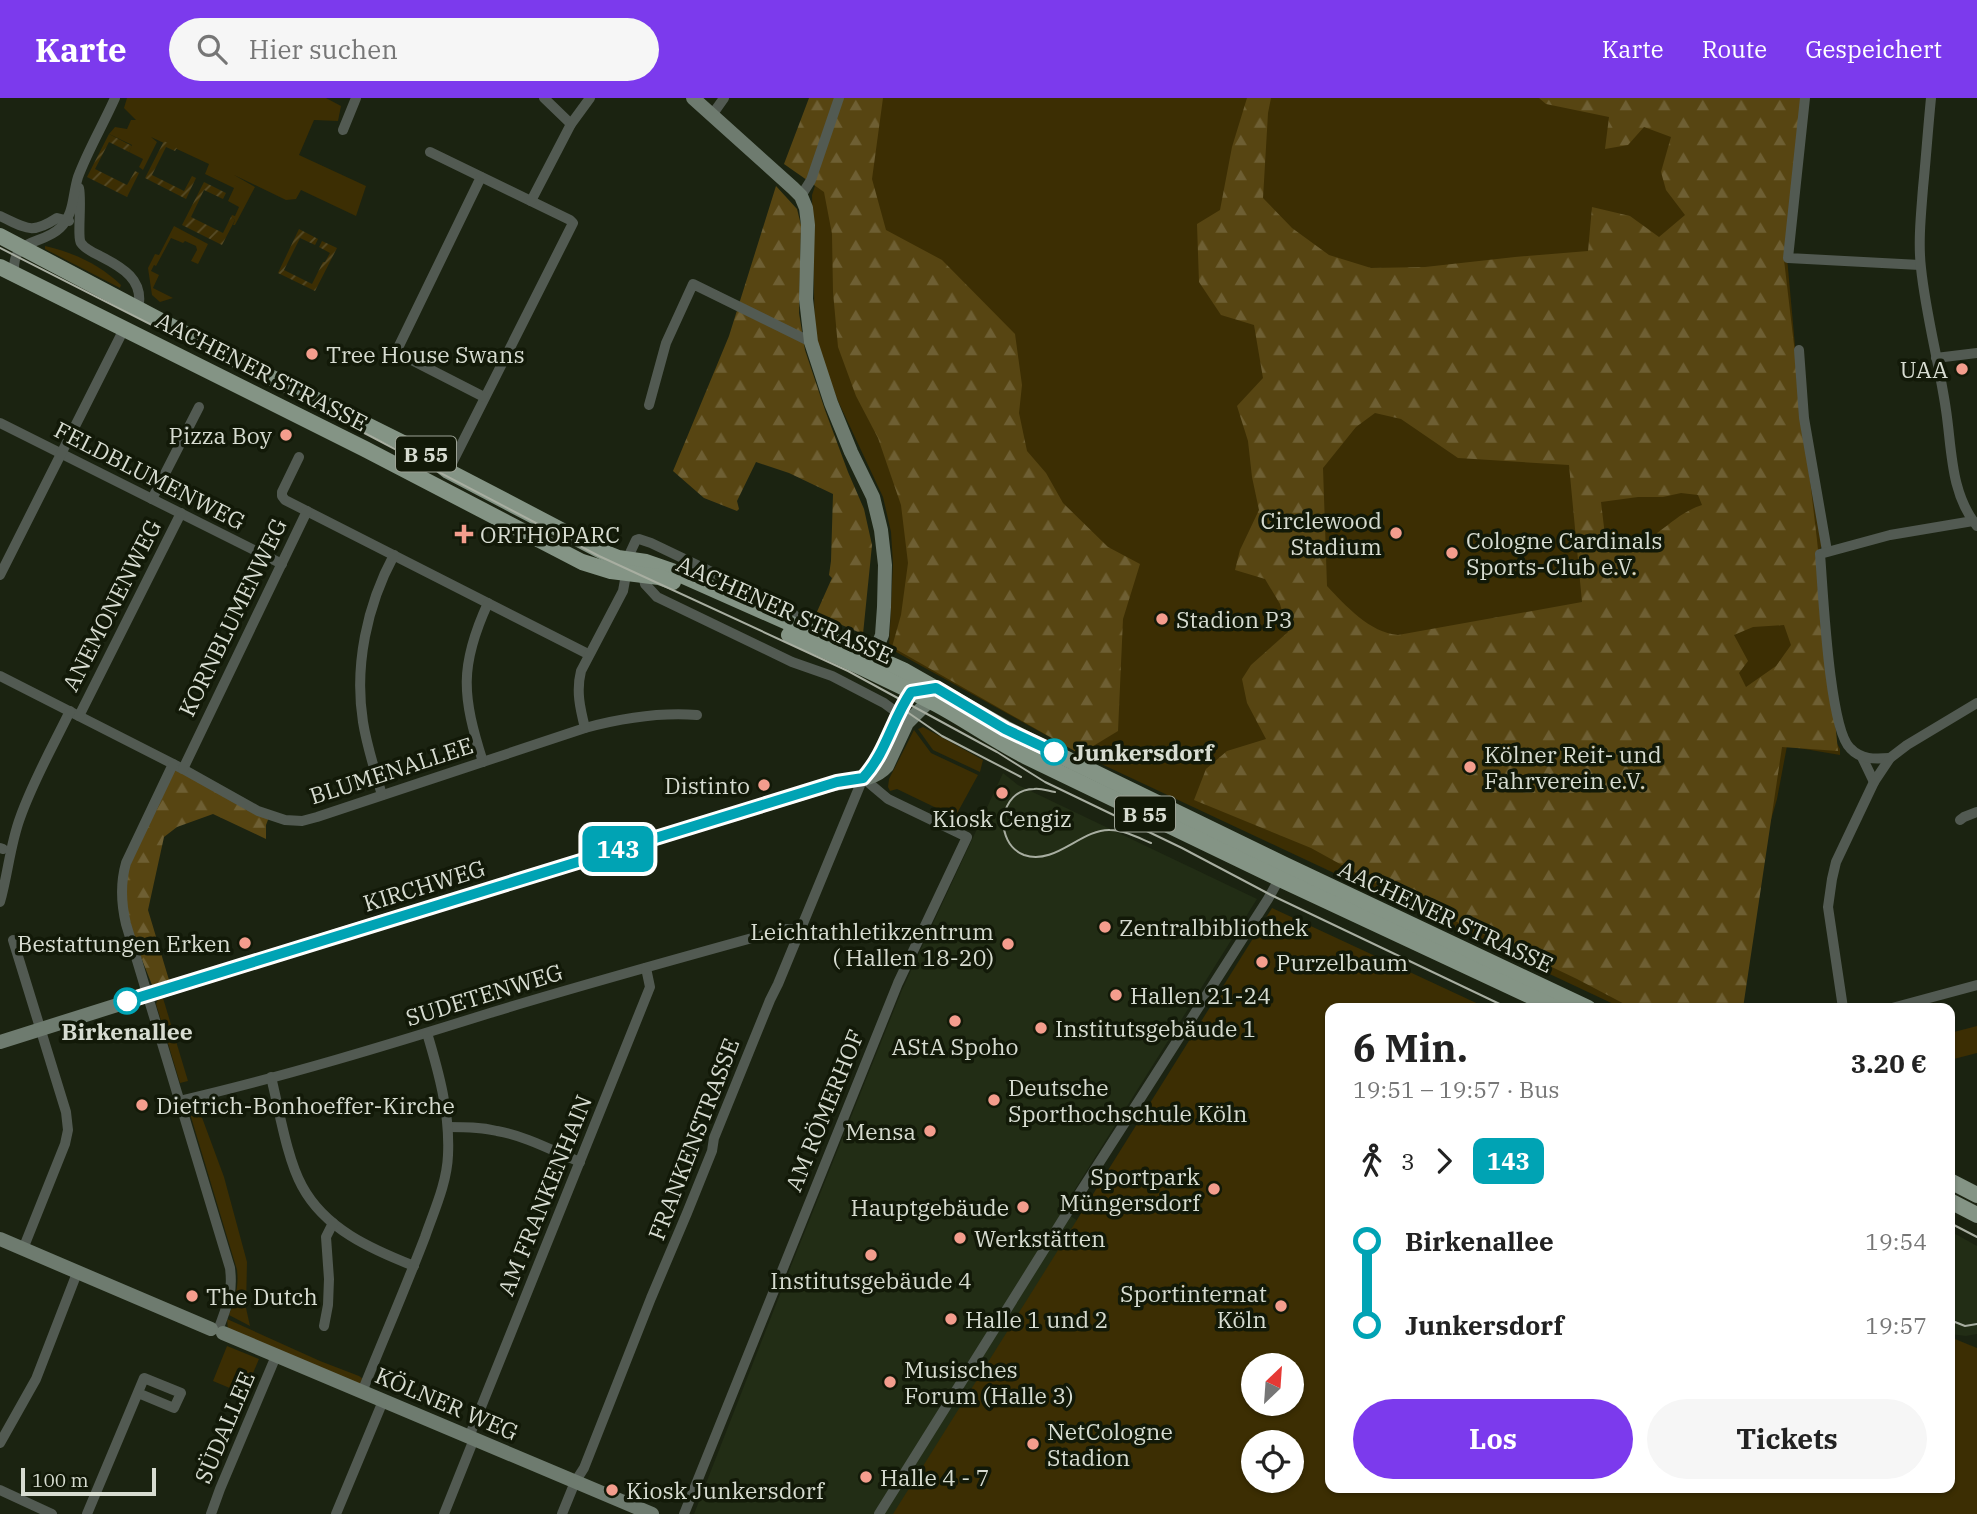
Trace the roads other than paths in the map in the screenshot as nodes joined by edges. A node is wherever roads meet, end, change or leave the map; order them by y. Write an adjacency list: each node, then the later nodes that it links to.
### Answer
1 (115, 98): 15 (street)
2 (356, 98): 12 (street)
3 (544, 98): 11 (street)
4 (590, 98): 11 (street)
5 (693, 98): 10 (street)
6 (724, 98): 10 (street)
7 (839, 98): 16 (street)
8 (1805, 98): 23 (street)
9 (1931, 98): 23 (street)
10 (712, 115): 16 (street)
11 (571, 124): 17 (street)
12 (343, 130)
13 (430, 152): 14 (street)
14 (481, 177): 17 (street); 31 (street)
15 (78, 178): 19 (street); 20 (street)
16 (801, 196): 27 (street)
17 (531, 201): 31 (street)
18 (0, 216): 19 (street)
19 (66, 219): 20 (street, AACHENER STRASSE); 22 (street)
20 (79, 233): 25 (street, AACHENER STRASSE)
21 (0, 236): 22 (main road, AACHENER STRASSE / B 55)
22 (22, 249): 24 (street, AACHENER STRASSE); 25 (main road, AACHENER STRASSE / B 55)
23 (1920, 265): 30 (street)
24 (7, 270): 26 (main road, AACHENER STRASSE / B 55)
25 (138, 309): 35 (main road, AACHENER STRASSE / B 55)
26 (125, 327): 36 (main road, AACHENER STRASSE / B 55); 37 (street)
27 (811, 342): 32 (street); 51 (street)
28 (1799, 350): 44 (street)
29 (1977, 353): 30 (street)
30 (1936, 358): 43 (street)
31 (484, 397): 39 (street)
32 (649, 405)
33 (198, 407): 40 (street, ANEMONENWEG)
34 (0, 423): 37 (street, FELDBLUMENWEG)
35 (382, 432): 36 (main road); 39 (main road, AACHENER STRASSE / B 55)
36 (365, 449): 47 (main road, AACHENER STRASSE / B 55)
37 (61, 454): 40 (street, FELDBLUMENWEG); 48 (street)
38 (299, 457): 41 (street, KORNBLUMENWEG)
39 (448, 471): 47 (main road, AACHENER STRASSE / B 55)
40 (152, 499): 42 (street, FELDBLUMENWEG)
41 (307, 511): 45 (street); 46 (street, KORNBLUMENWEG)
42 (181, 513): 46 (street, FELDBLUMENWEG); 57 (street, ANEMONENWEG)
43 (1975, 524): 44 (street)
44 (1824, 553): 61 (street)
45 (394, 555): 49 (street); 67 (street)
46 (282, 564): 64 (street, KORNBLUMENWEG)
47 (633, 569): 50 (street); 51 (main road, AACHENER STRASSE / B 55); 51 (main road, AACHENER STRASSE / B 55); 59 (street, AACHENER STRASSE)
48 (0, 575)
49 (488, 603): 50 (street); 63 (street)
50 (588, 654): 60 (street)
51 (871, 663): 52 (main road, AACHENER STRASSE / B 55); 54 (main road, AACHENER STRASSE / B 55)
52 (903, 670): 54 (street); 55 (main road, AACHENER STRASSE / B 55)
53 (0, 676): 57 (street, BLUMENALLEE)
54 (911, 692): 55 (main road, AACHENER STRASSE / B 55); 59 (street, KIRCHWEG)
55 (932, 694): 59 (street, KIRCHWEG); 70 (main road, AACHENER STRASSE / B 55)
56 (1977, 703): 62 (street)
57 (75, 713): 64 (street, BLUMENALLEE); 71 (street, ANEMONENWEG)
58 (698, 715): 60 (street, BLUMENALLEE)
59 (903, 718): 65 (street, KIRCHWEG)
60 (584, 728): 63 (street, BLUMENALLEE)
61 (1862, 757): 62 (street); 66 (street)
62 (1890, 758): 66 (street)
63 (483, 761): 67 (street, BLUMENALLEE)
64 (178, 767): 67 (street, BLUMENALLEE); 76 (street)
65 (863, 778): 72 (street, FRANKENSTRASSE); 76 (street, KIRCHWEG); 114 (street, AM RÖMERHOF)
66 (1874, 782): 79 (street)
67 (382, 795)
68 (1977, 812): 69 (street)
69 (1960, 820)
70 (1282, 872): 77 (main road, AACHENER STRASSE / B 55); 78 (main road, AACHENER STRASSE / B 55); 115 (street)
71 (0, 902)
72 (800, 931): 74 (street, SUDETENWEG); 105 (street, FRANKENSTRASSE)
73 (13, 940): 81 (street)
74 (646, 968): 82 (street, SUDETENWEG); 87 (street, AM FRANKENHAIN)
75 (1977, 985): 80 (street)
76 (148, 995): 81 (street, KIRCHWEG); 85 (street)
77 (1546, 1003)
78 (1577, 1003)
79 (1842, 1003)
80 (1910, 1003)
81 (40, 1029): 83 (street, KIRCHWEG); 94 (street)
82 (427, 1034): 84 (street, SUDETENWEG); 86 (street)
83 (0, 1042)
84 (271, 1077): 85 (street, SUDETENWEG); 92 (street)
85 (179, 1101): 98 (street)
86 (448, 1127): 87 (street); 95 (street)
87 (580, 1162): 103 (street, AM FRANKENHAIN)
88 (1955, 1184): 89 (main road)
89 (1977, 1195)
90 (1955, 1203): 91 (main road)
91 (1977, 1215)
92 (333, 1223): 95 (street); 97 (street)
93 (0, 1239): 94 (street, KÖLNER WEG)
94 (23, 1249): 96 (street, KÖLNER WEG)
95 (414, 1266): 100 (street)
96 (77, 1273): 98 (street, KÖLNER WEG); 104 (street)
97 (324, 1326)
98 (218, 1329): 99 (street, KÖLNER WEG)
99 (276, 1356): 100 (street, KÖLNER WEG); 109 (street, SÜDALLEE)
100 (362, 1392): 102 (street, KÖLNER WEG)
101 (138, 1393): 108 (street)
102 (383, 1401): 103 (street, KÖLNER WEG); 110 (street)
103 (471, 1438): 105 (street, KÖLNER WEG); 111 (street, AM FRANKENHAIN)
104 (0, 1444)
105 (575, 1482): 112 (street, FRANKENSTRASSE); 113 (street, KÖLNER WEG)
106 (0, 1490): 107 (street)
107 (52, 1514)
108 (87, 1514)
109 (211, 1514)
110 (337, 1514)
111 (443, 1514)
112 (562, 1514)
113 (652, 1514)
114 (684, 1514)
115 (879, 1514)

